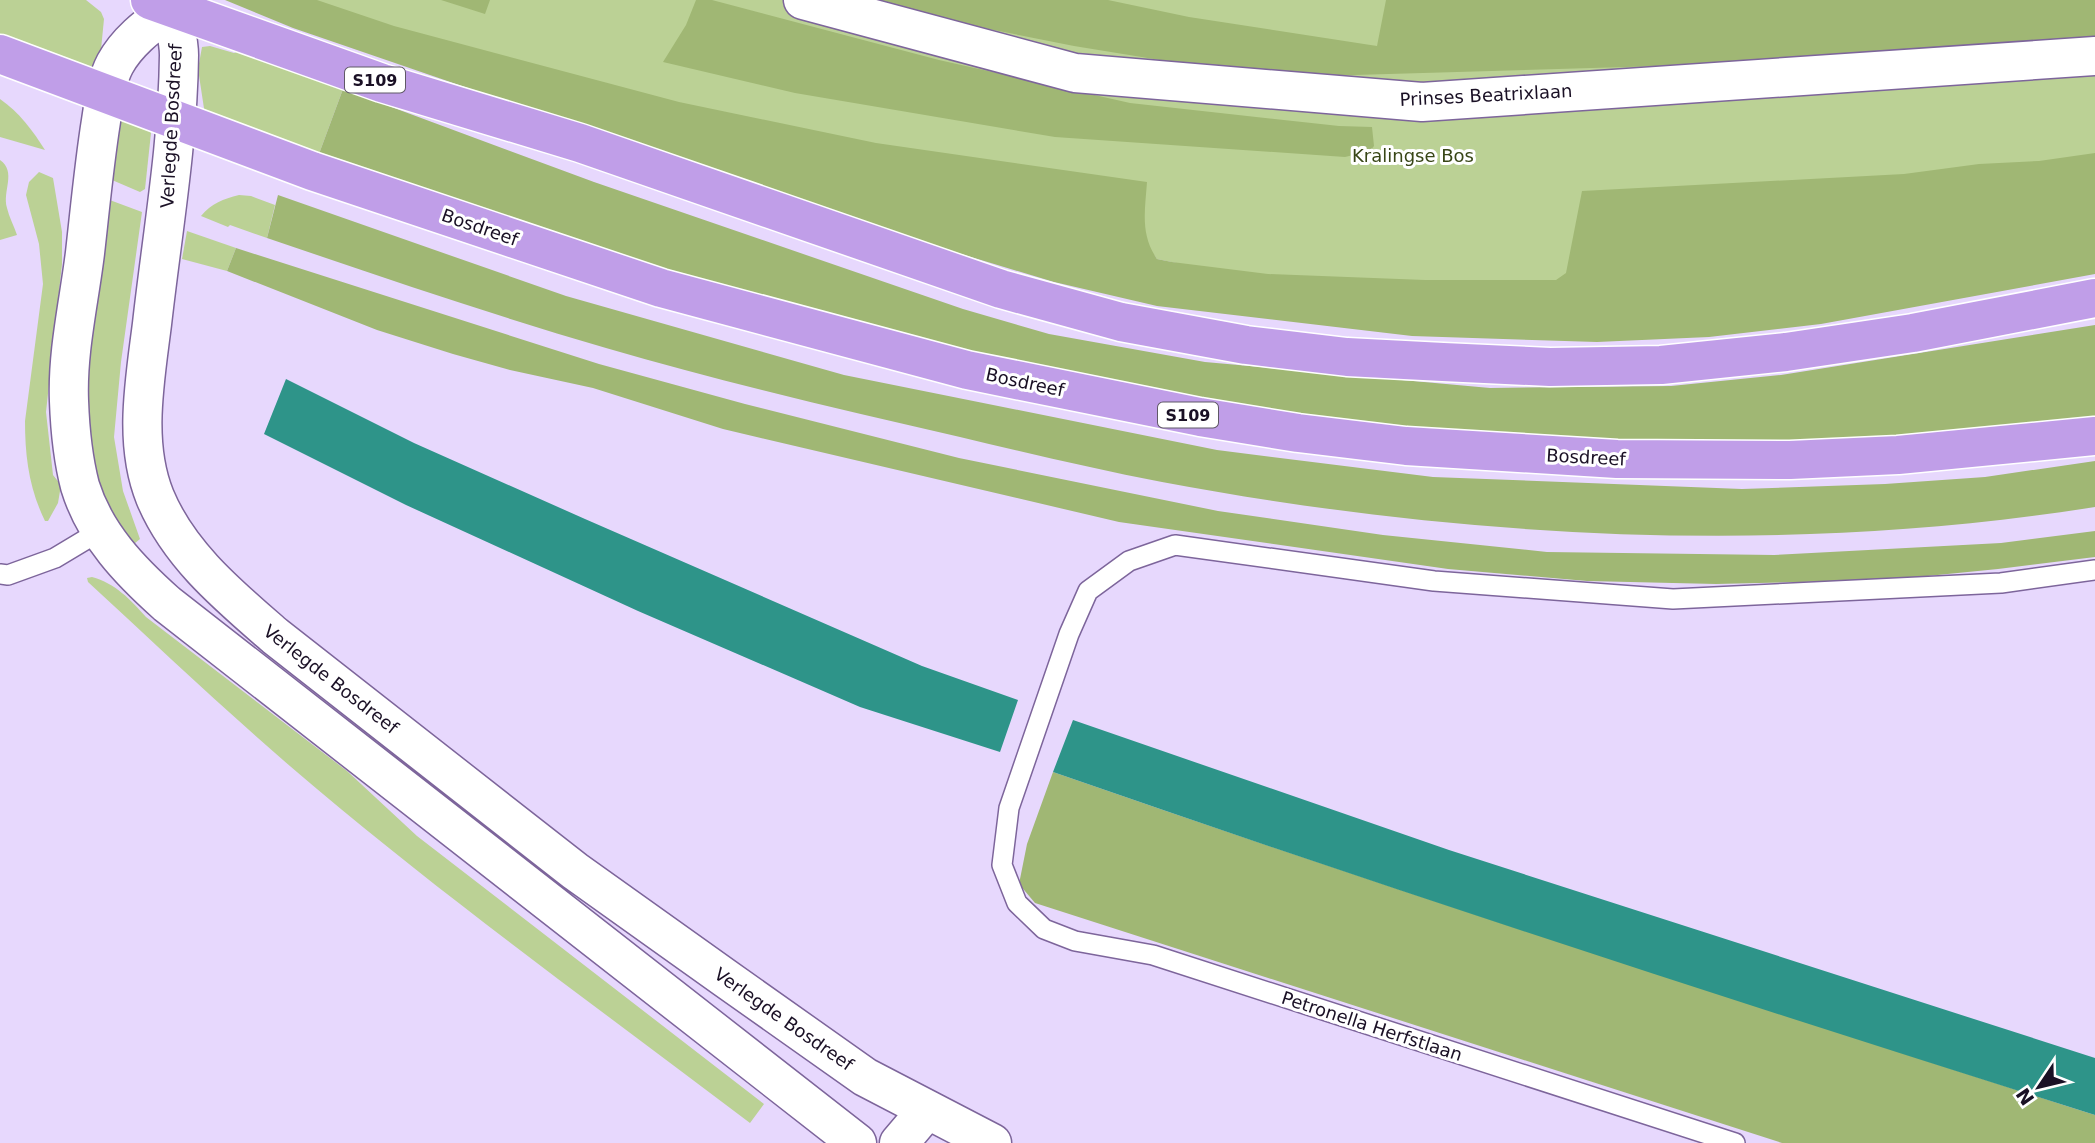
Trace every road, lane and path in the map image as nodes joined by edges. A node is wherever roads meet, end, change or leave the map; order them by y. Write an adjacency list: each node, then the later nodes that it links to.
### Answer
1 (803, 0): 4 (street, Prinses Beatrixlaan)
2 (161, 4): 5 (street, Verlegde Bosdreef); 6 (street, Verlegde Bosdreef); 7 (highway, S109)
3 (0, 54): 5 (highway, Bosdreef / S109)
4 (2095, 56)
5 (105, 94): 6 (highway, Bosdreef / S109); 9 (street, Verlegde Bosdreef)
6 (174, 120): 8 (highway, Bosdreef / S109); 12 (street, Verlegde Bosdreef)
7 (2095, 298)
8 (2095, 436)
9 (100, 531): 11 (lane); 13 (street, Verlegde Bosdreef)
10 (2095, 570): 16 (lane, Petronella Herfstlaan)
11 (0, 574)
12 (926, 1126): 14 (street); 15 (street, Verlegde Bosdreef)
13 (857, 1143)
14 (900, 1143)
15 (992, 1143)
16 (1735, 1143)

